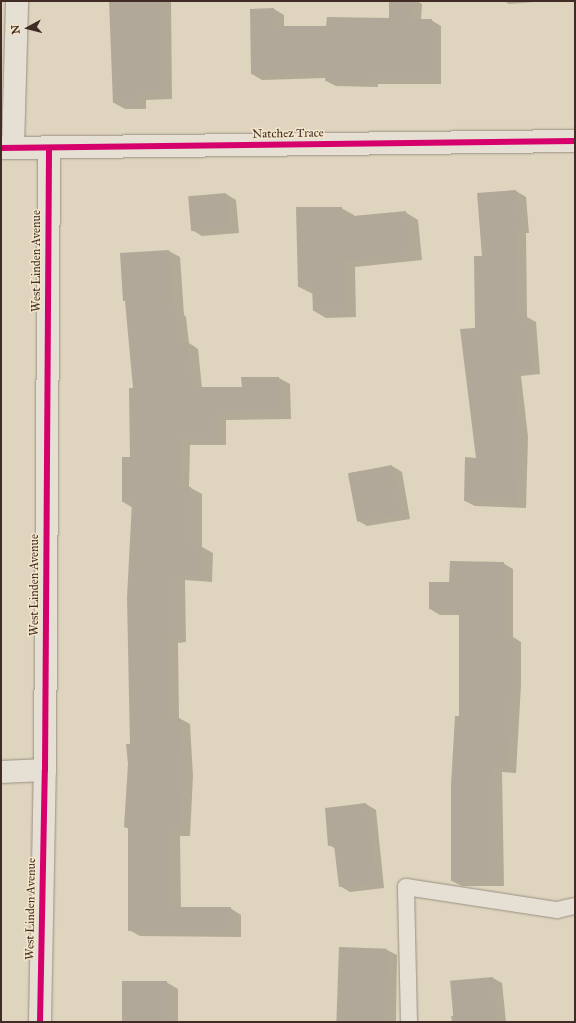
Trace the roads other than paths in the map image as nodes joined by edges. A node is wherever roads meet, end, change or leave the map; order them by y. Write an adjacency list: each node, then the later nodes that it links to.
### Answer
1 (16, 1): 3 (street)
2 (575, 141): 4 (street, Natchez Trace)
3 (7, 148): 4 (street, Natchez Trace)
4 (49, 148): 5 (street, West Linden Avenue)
5 (45, 770): 6 (street); 8 (street, West Linden Avenue)
6 (1, 772)
7 (575, 906): 9 (lane)
8 (40, 1022)
9 (409, 1022)

